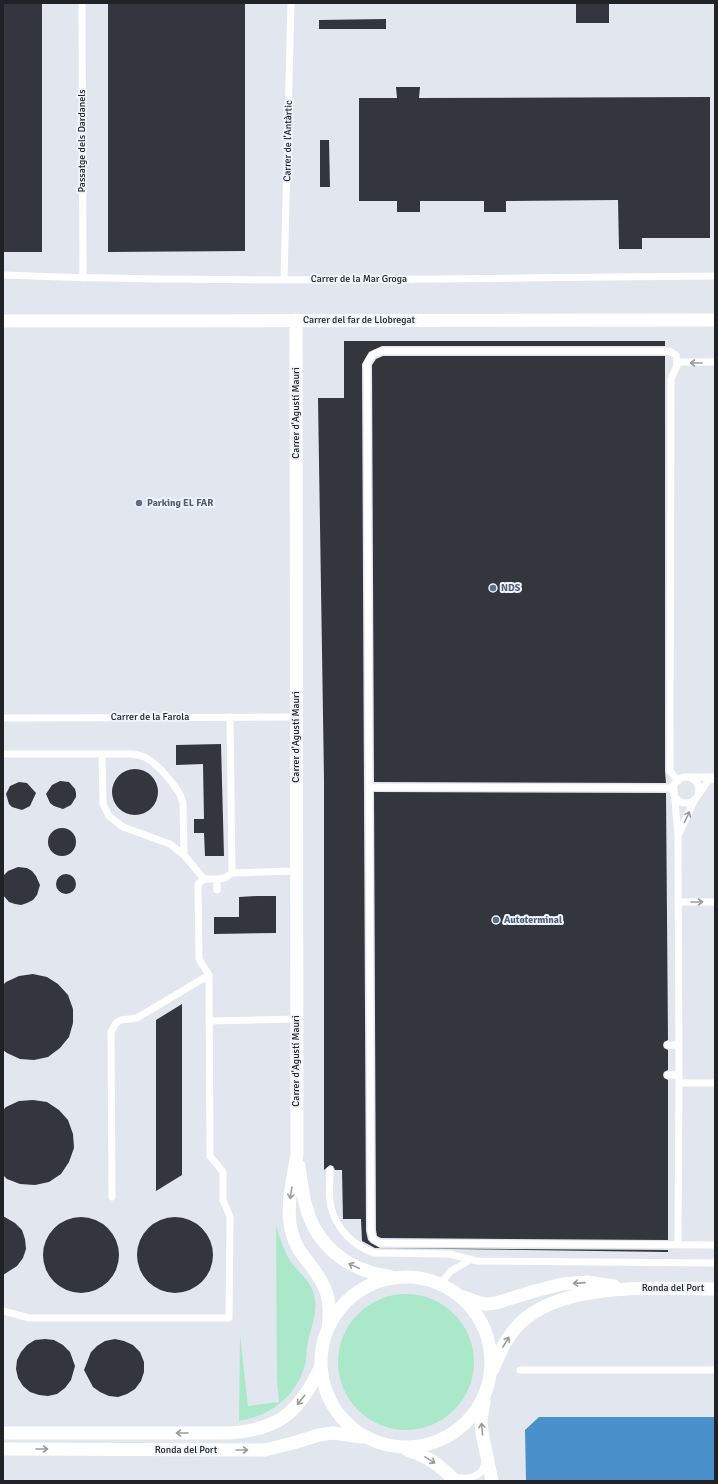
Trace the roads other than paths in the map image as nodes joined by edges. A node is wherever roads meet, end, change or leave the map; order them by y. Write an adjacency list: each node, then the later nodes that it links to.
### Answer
1 (82, 3): 5 (lane, Passatge dels Dardanels)
2 (291, 3): 6 (lane, Carrer de l'Antàrtic)
3 (3, 275): 5 (lane, Carrer de la Mar Groga)
4 (715, 276): 6 (lane, Carrer de la Mar Groga)
5 (82, 278): 6 (lane, Carrer de la Mar Groga)
6 (284, 279)
7 (296, 320): 8 (street, Carrer del far de Llobregat); 9 (street, Carrer del far de Llobregat); 13 (street, Carrer d'Agustí Mauri)
8 (715, 320)
9 (3, 321)
10 (678, 362): 11 (lane, one-way to 10); 19 (lane); 20 (lane)
11 (715, 362)
12 (230, 717): 13 (lane, Carrer de la Farola); 14 (lane, Carrer de la Farola); 26 (lane)
13 (296, 717): 25 (street, Carrer d'Agustí Mauri)
14 (3, 718)
15 (3, 754): 16 (lane)
16 (102, 754): 24 (lane); 24 (lane)
17 (687, 777): 18 (lane); 19 (lane); 22 (lane)
18 (715, 777): 22 (lane)
19 (678, 780): 21 (lane)
20 (369, 787): 21 (lane); 43 (lane)
21 (674, 789): 22 (lane); 23 (lane)
22 (696, 797): 23 (lane, one-way to 22)
23 (678, 836): 30 (lane)
24 (184, 855): 28 (lane)
25 (296, 871): 26 (lane); 33 (street, Carrer d'Agustí Mauri)
26 (232, 873): 27 (lane)
27 (217, 878): 28 (lane); 29 (lane)
28 (204, 879): 32 (lane)
29 (217, 890)
30 (678, 902): 31 (lane, one-way to 31); 36 (lane)
31 (715, 902)
32 (208, 975): 34 (lane); 42 (lane)
33 (296, 1019): 34 (lane); 40 (street, Carrer d'Agustí Mauri)
34 (209, 1021): 52 (lane)
35 (668, 1045): 36 (lane)
36 (679, 1045): 38 (lane)
37 (668, 1075): 38 (lane)
38 (679, 1079): 39 (lane); 43 (lane)
39 (715, 1083)
40 (297, 1154): 47 (street, one-way to 40); 53 (street, one-way to 53)
41 (330, 1170): 45 (lane)
42 (112, 1198)
43 (678, 1244): 44 (lane)
44 (715, 1245)
45 (470, 1260): 46 (lane); 48 (lane)
46 (715, 1263)
47 (391, 1277): 48 (street); 53 (street)
48 (441, 1283): 51 (street)
49 (632, 1288): 50 (street, Ronda del Port); 51 (street, one-way to 51); 57 (street, one-way to 49)
50 (715, 1289)
51 (461, 1296): 57 (street)
52 (3, 1311)
53 (328, 1329): 54 (street)
54 (321, 1366): 59 (street, Ronda del Port, one-way to 59); 60 (street)
55 (520, 1370): 56 (lane)
56 (715, 1370)
57 (490, 1377): 58 (street)
58 (485, 1395): 61 (street); 63 (street, one-way to 58)
59 (3, 1433)
60 (366, 1438): 61 (street); 62 (street, Ronda del Port, one-way to 60)
61 (399, 1448): 64 (street, one-way to 64)
62 (3, 1449)
63 (486, 1452): 64 (lane); 65 (street)
64 (451, 1478)
65 (492, 1481)

